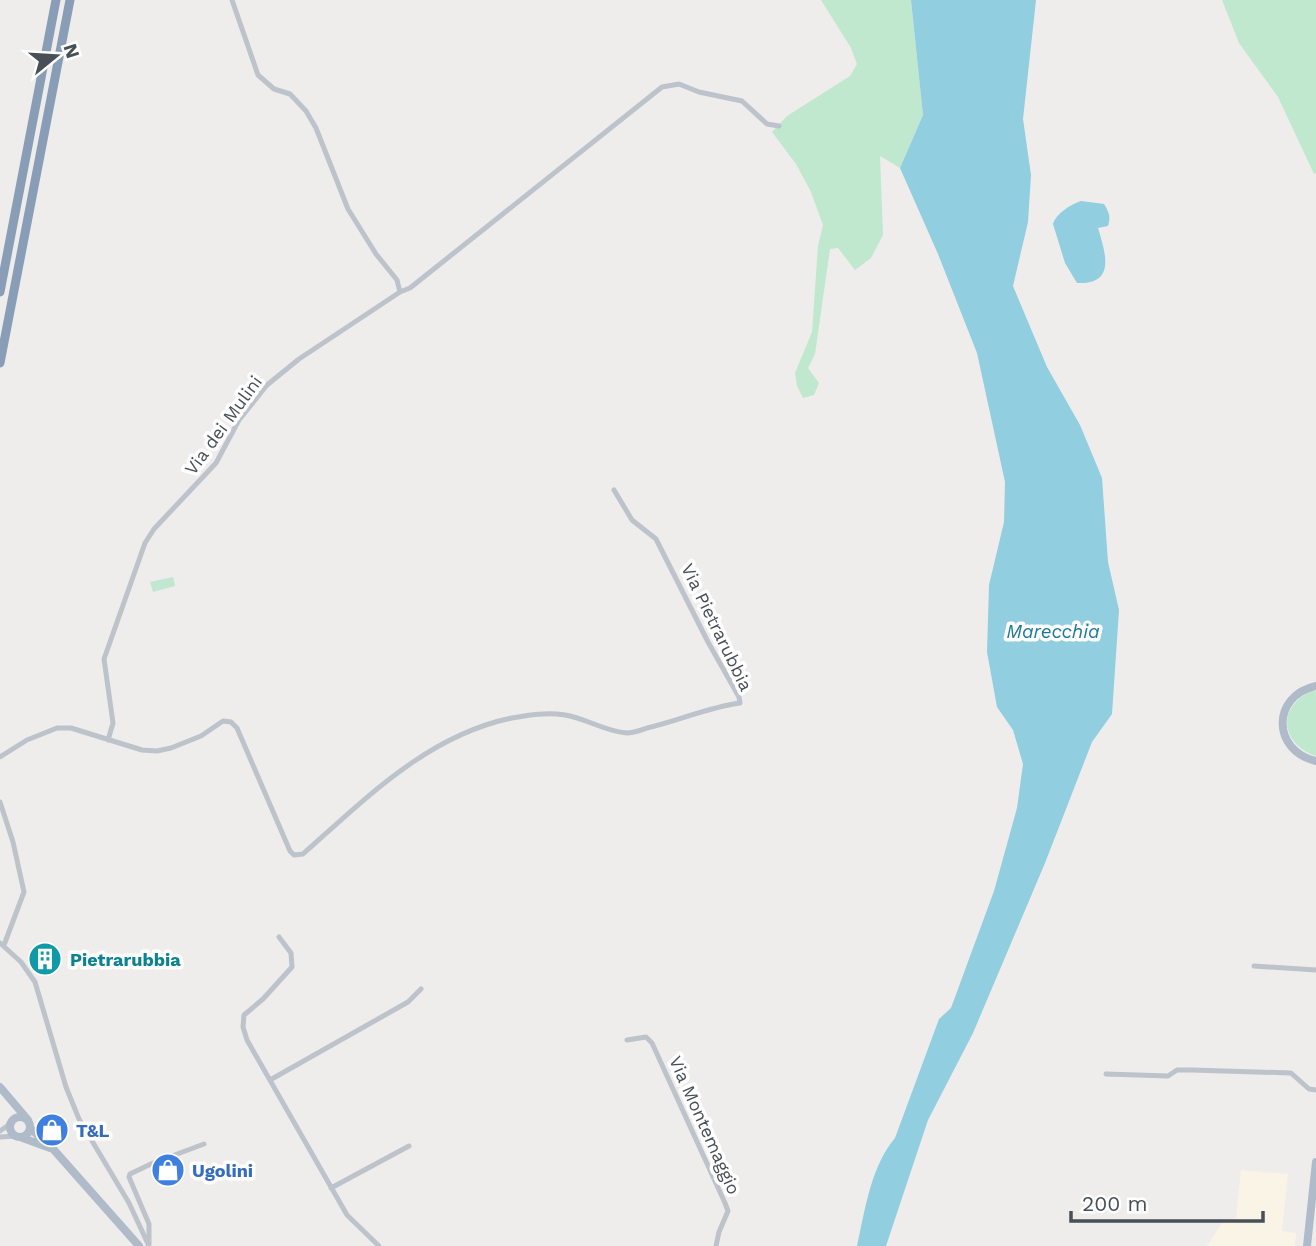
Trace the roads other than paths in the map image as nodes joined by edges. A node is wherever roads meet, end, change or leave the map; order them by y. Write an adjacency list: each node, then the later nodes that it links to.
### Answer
1 (56, 0): 5 (highway)
2 (70, 0): 7 (highway)
3 (232, 0): 6 (street)
4 (779, 126): 6 (street, Via dei Mulini)
5 (0, 292)
6 (400, 292): 10 (street, Via dei Mulini)
7 (0, 363)
8 (614, 490): 10 (street, Via Pietrarubbia)
9 (1316, 686): 12 (main road)
10 (108, 740): 11 (street, Via Pietrarubbia)
11 (0, 757)
12 (1316, 761)
13 (0, 802): 15 (street)
14 (279, 937): 21 (street)
15 (2, 944): 36 (street)
16 (1254, 966): 17 (street)
17 (1316, 970)
18 (421, 989): 21 (street)
19 (627, 1040): 38 (street, Via Montemaggio)
20 (1106, 1074): 23 (street)
21 (270, 1080): 34 (street)
22 (0, 1087): 24 (main road)
23 (1316, 1090)
24 (9, 1097): 25 (main road); 26 (main road)
25 (12, 1122): 26 (main road); 27 (street); 29 (main road)
26 (29, 1124): 29 (main road); 32 (main road)
27 (0, 1131)
28 (0, 1137): 29 (street)
29 (18, 1137): 32 (main road)
30 (204, 1144): 36 (street)
31 (409, 1146): 34 (street)
32 (54, 1150): 35 (main road)
33 (1316, 1162): 39 (main road)
34 (331, 1188): 37 (street)
35 (138, 1246)
36 (149, 1246)
37 (379, 1246)
38 (716, 1246)
39 (1307, 1246)

